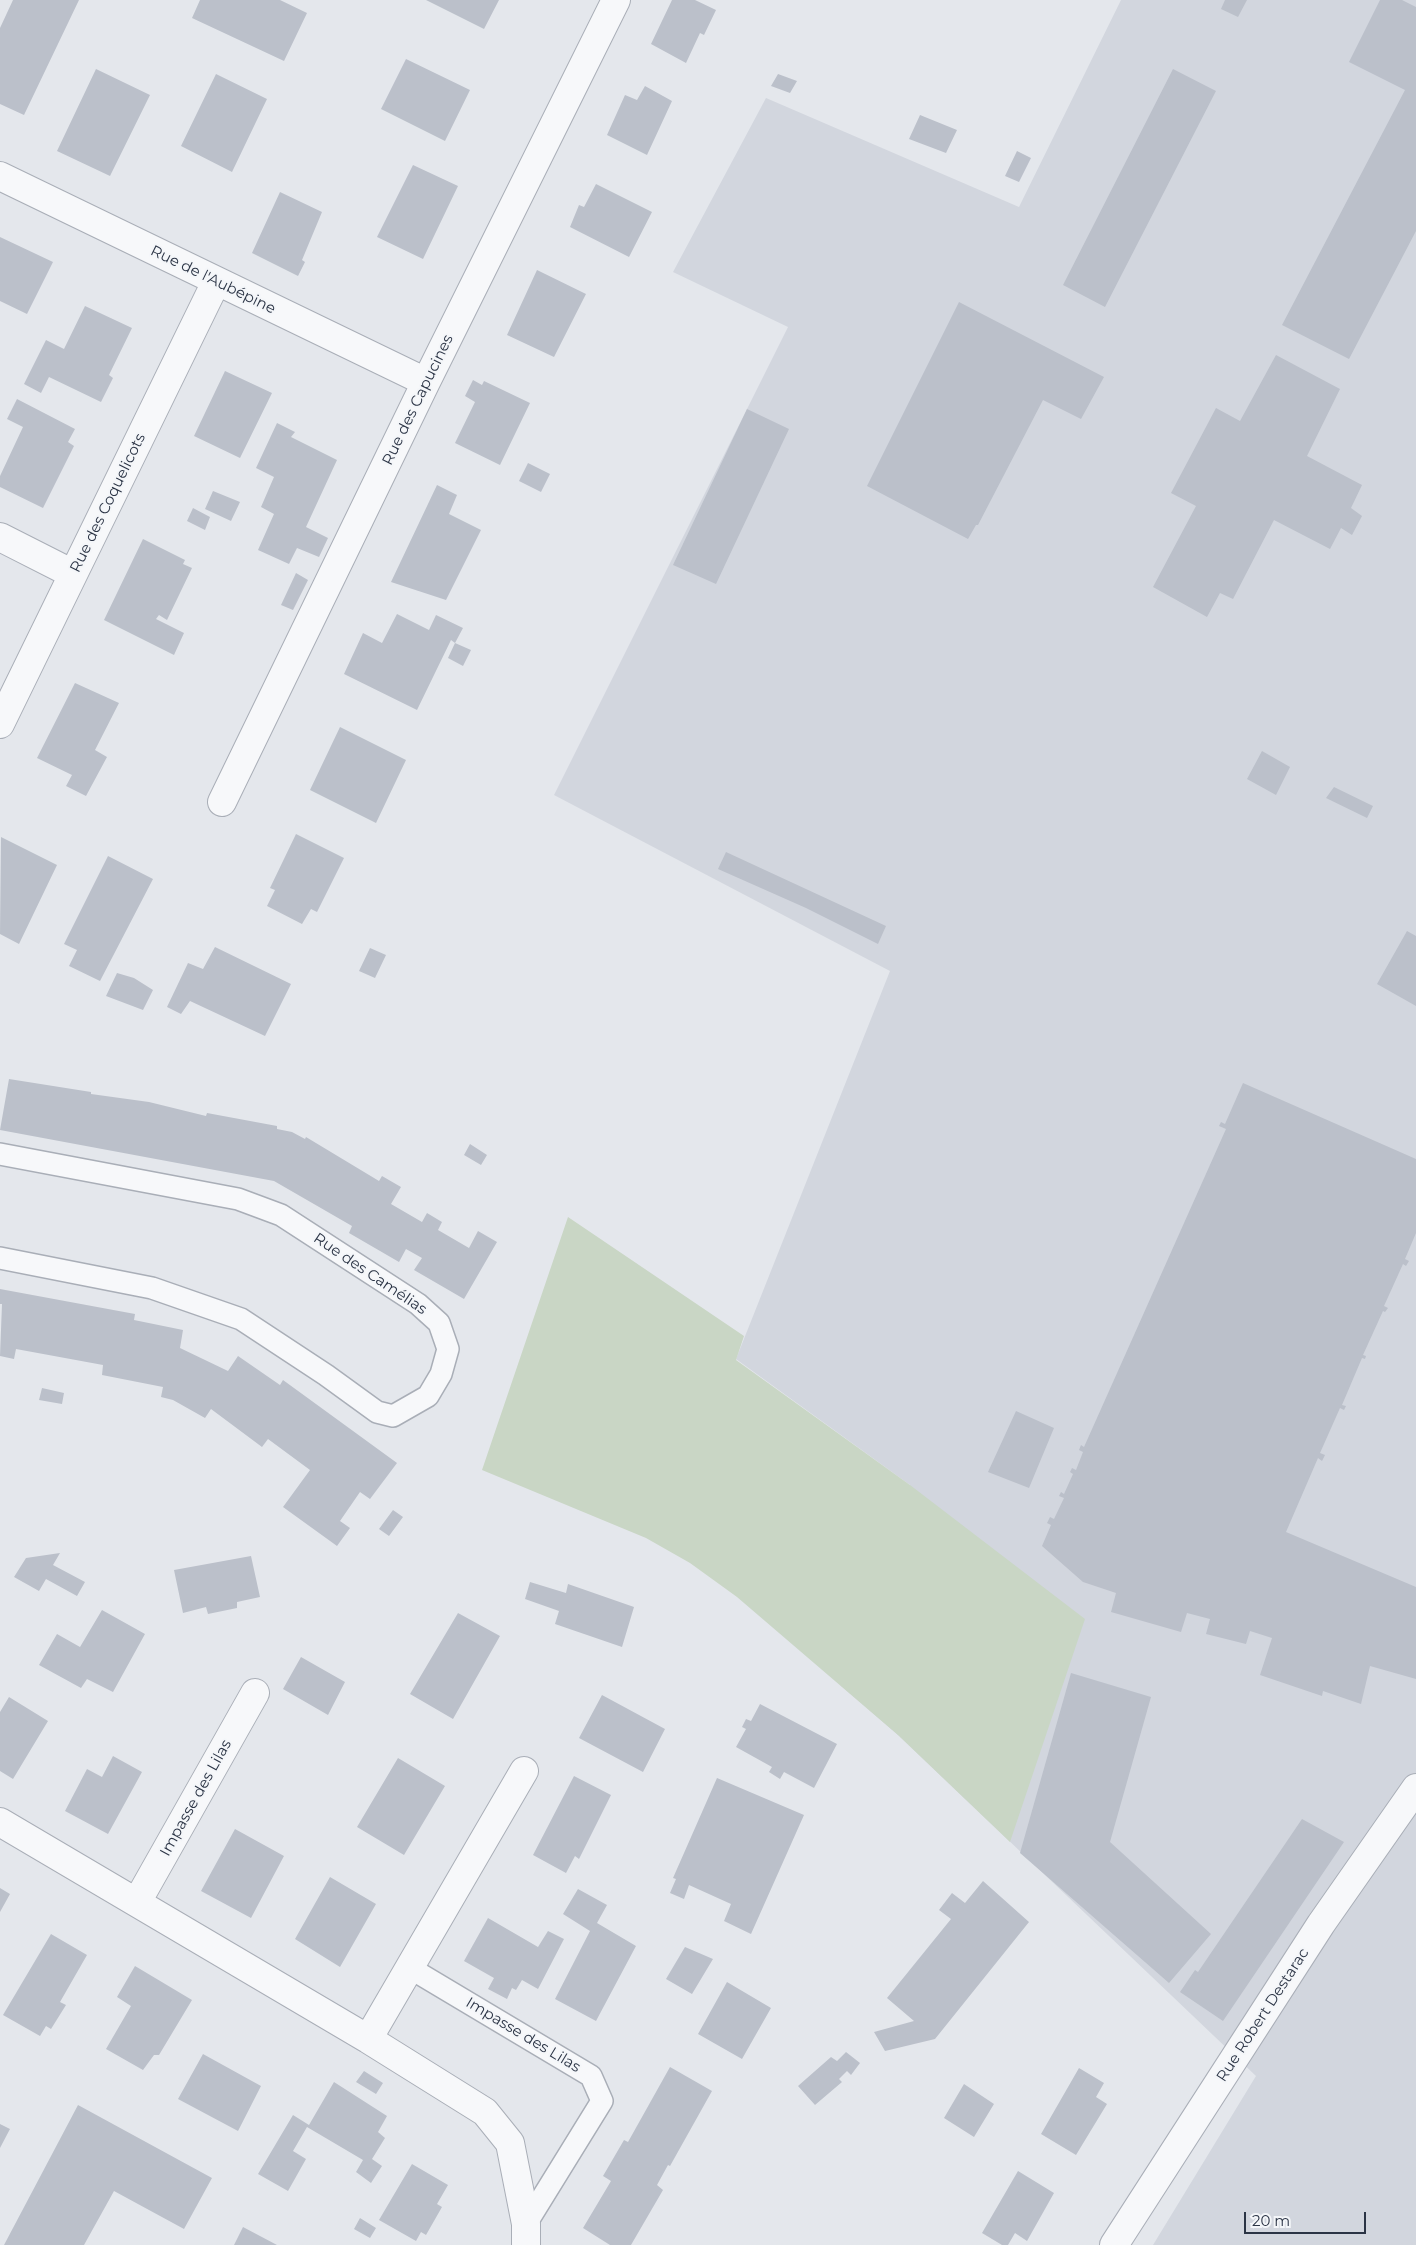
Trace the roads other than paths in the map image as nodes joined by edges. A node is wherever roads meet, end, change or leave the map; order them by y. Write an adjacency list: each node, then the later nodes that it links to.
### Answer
1 (616, 0): 4 (street, Rue des Capucines)
2 (0, 176): 3 (street, Rue de l'Aubépine)
3 (216, 282): 4 (street, Rue de l'Aubépine); 6 (street, Rue des Coquelicots)
4 (426, 382): 8 (street, Rue des Capucines)
5 (0, 538): 6 (street)
6 (73, 574): 7 (street, Rue des Coquelicots)
7 (0, 724)
8 (222, 802)
9 (0, 1154): 10 (lane, Rue des Camélias)
10 (0, 1258)
11 (255, 1693): 15 (street, Impasse des Lilas)
12 (524, 1771): 16 (street)
13 (1416, 1788): 19 (street, Rue Robert Destarac)
14 (0, 1822): 15 (street, Impasse des Lilas)
15 (137, 1902): 17 (street, Impasse des Lilas)
16 (410, 1968): 17 (street); 18 (lane, Impasse des Lilas)
17 (368, 2039): 18 (street, Impasse des Lilas)
18 (526, 2235)
19 (1114, 2245)

